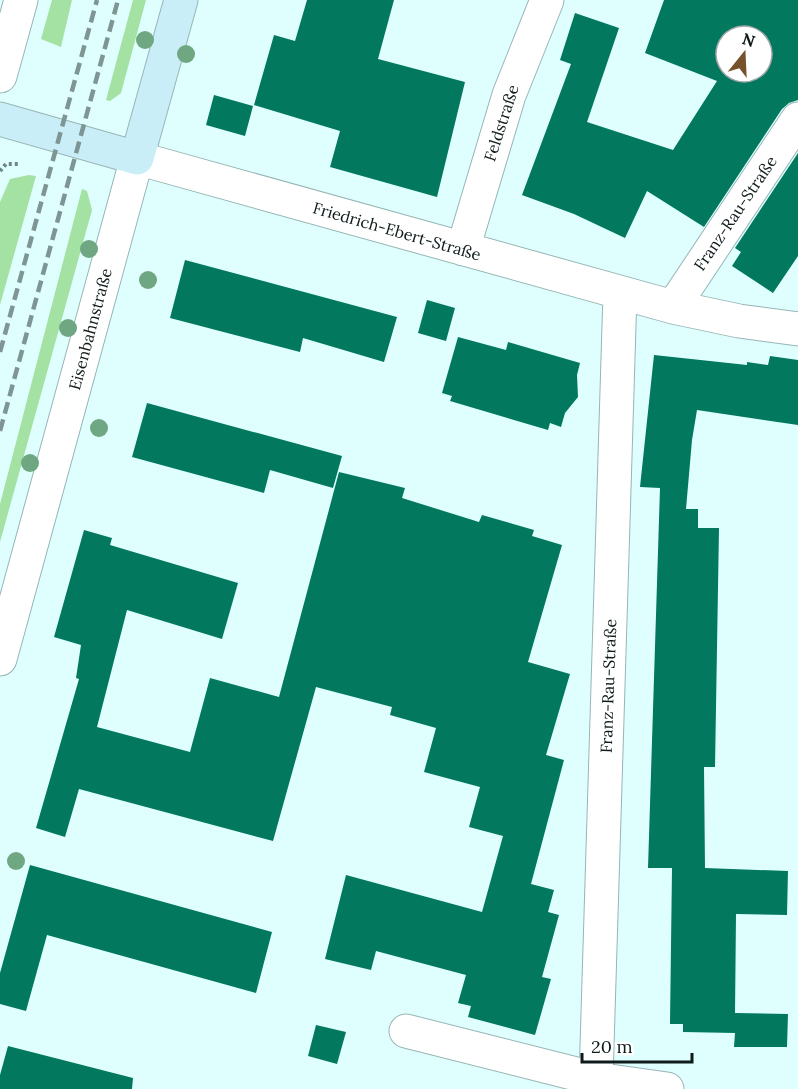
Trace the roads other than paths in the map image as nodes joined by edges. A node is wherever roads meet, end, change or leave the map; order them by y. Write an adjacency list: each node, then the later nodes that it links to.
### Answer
1 (21, 0): 4 (street)
2 (181, 0): 7 (street, Eisenbahnstraße)
3 (547, 0): 8 (street, Feldstraße)
4 (1, 69)
5 (798, 118): 10 (street, Franz-Rau-Straße)
6 (0, 119): 7 (street, Friedrich-Ebert-Straße)
7 (137, 158): 8 (street, Friedrich-Ebert-Straße); 12 (street, Eisenbahnstraße)
8 (463, 249): 9 (street, Friedrich-Ebert-Straße)
9 (620, 293): 10 (street, Friedrich-Ebert-Straße); 14 (street, Franz-Rau-Straße)
10 (673, 307): 11 (street, Friedrich-Ebert-Straße)
11 (798, 329)
12 (0, 659)
13 (406, 1031): 14 (street)
14 (596, 1080): 15 (street)
15 (667, 1089)

